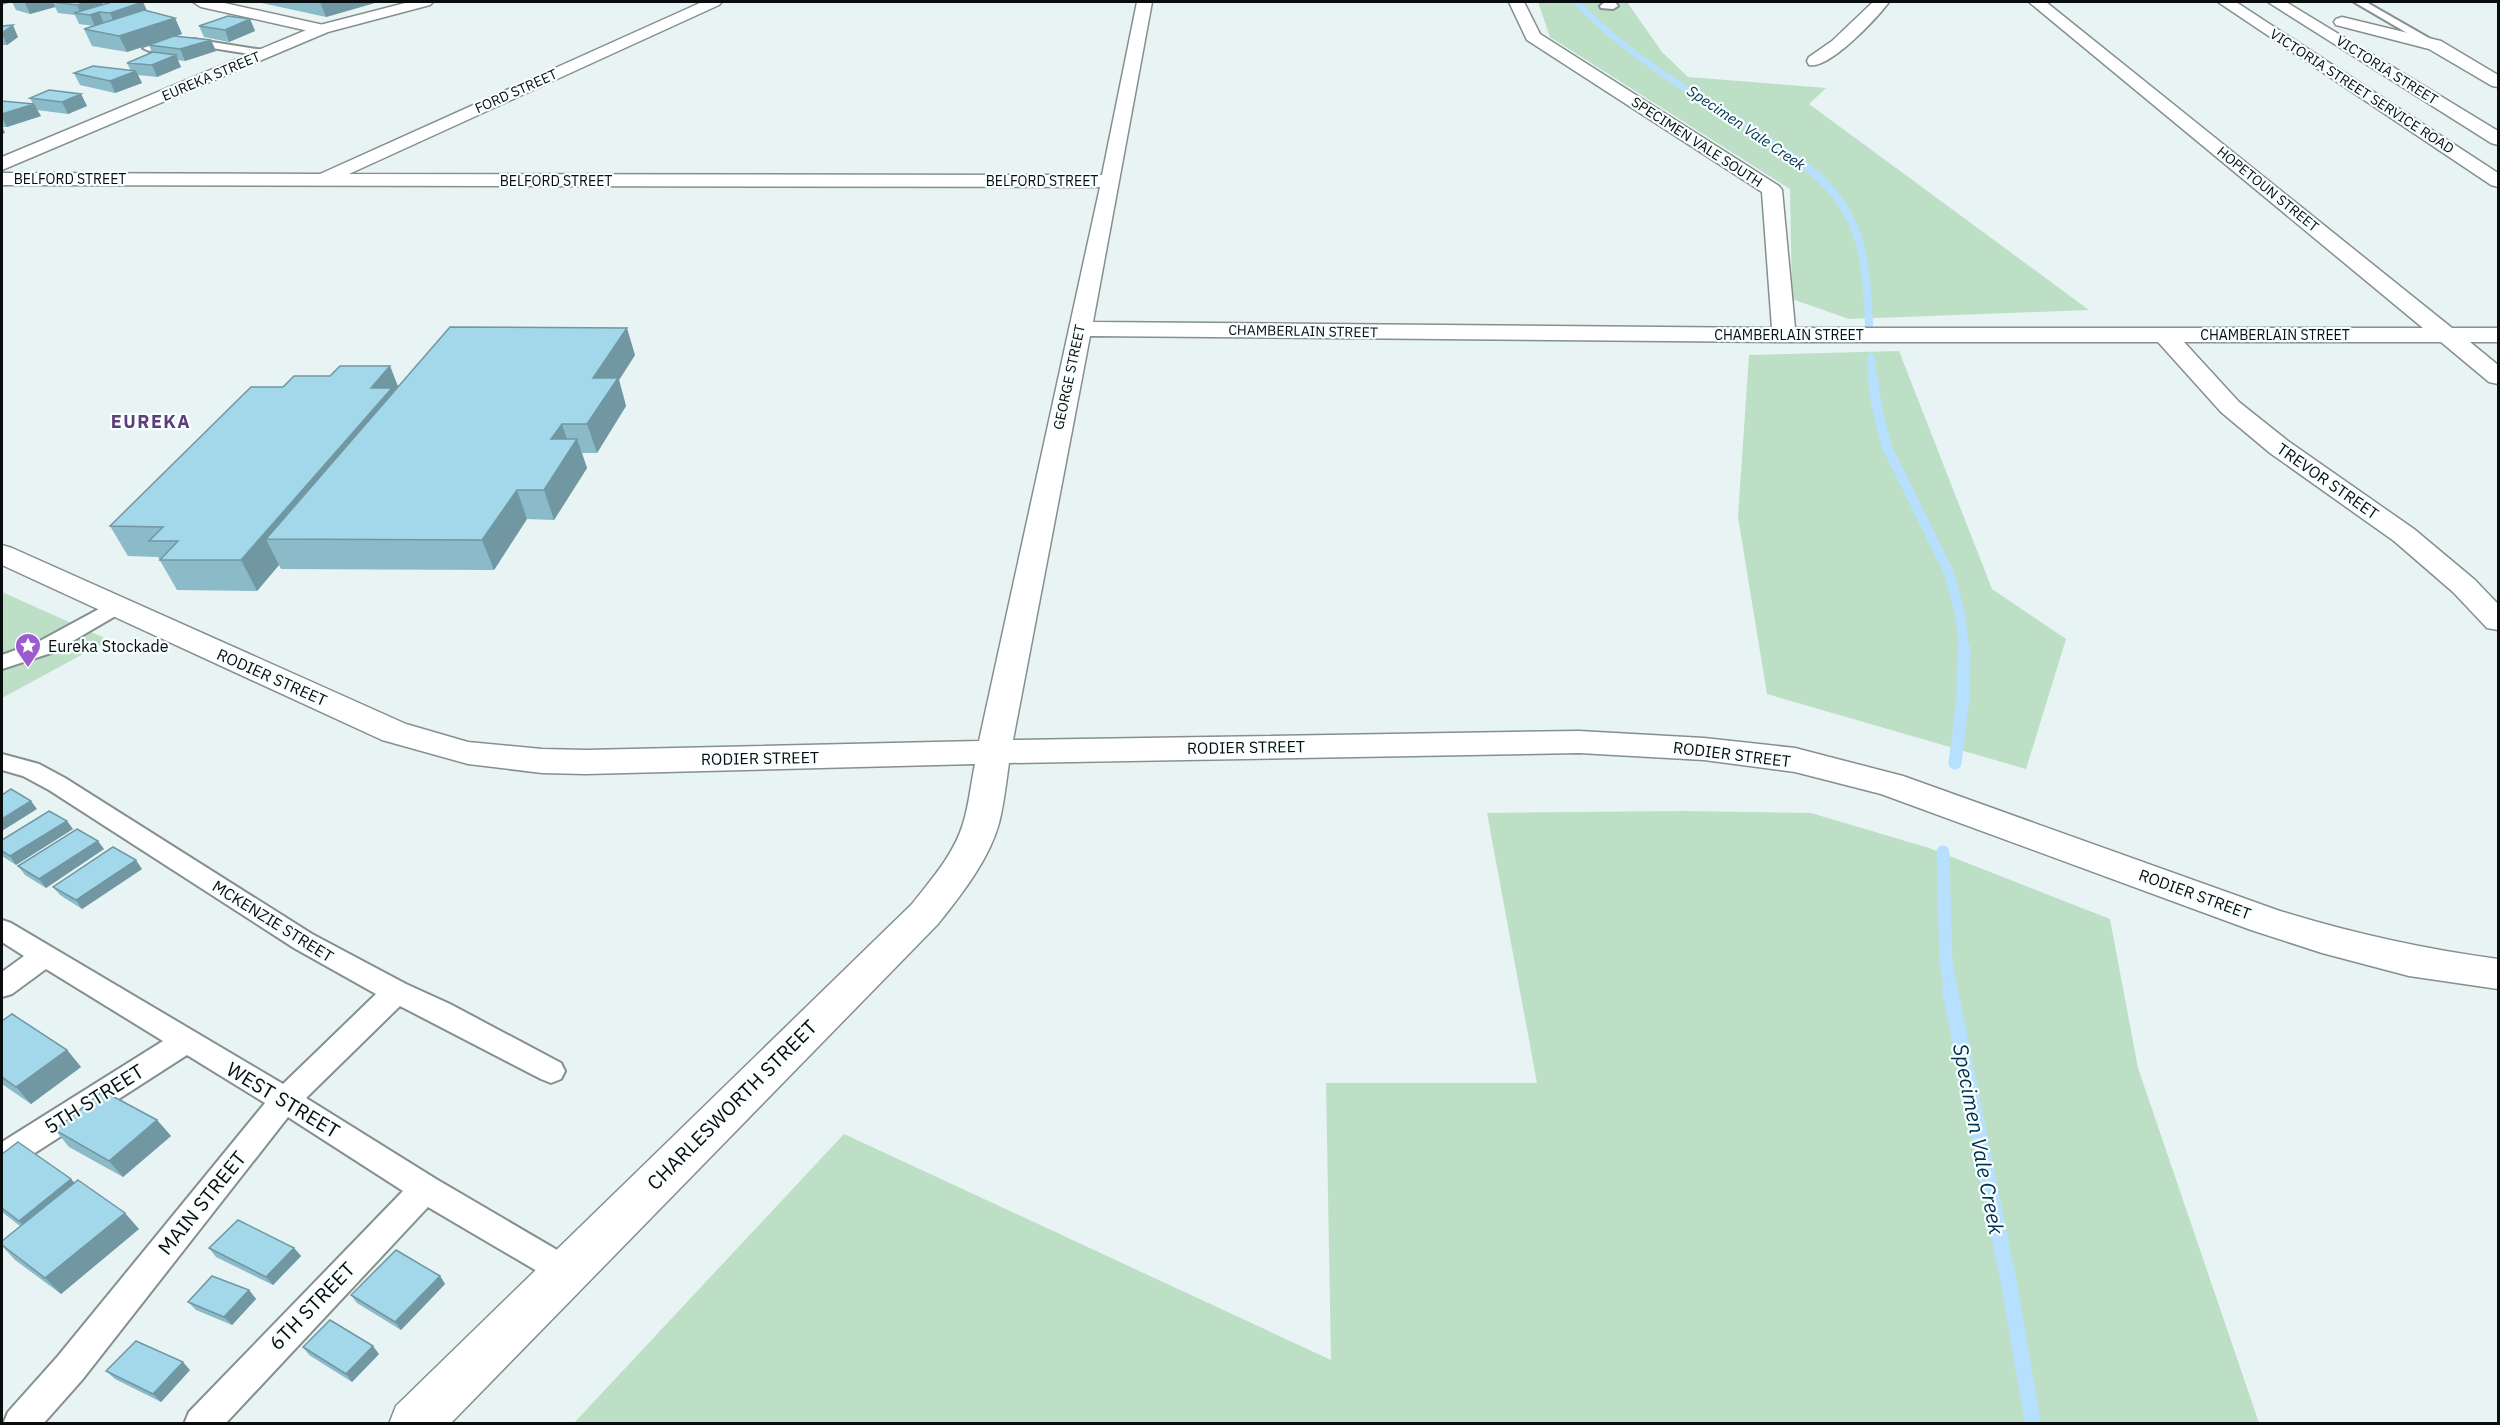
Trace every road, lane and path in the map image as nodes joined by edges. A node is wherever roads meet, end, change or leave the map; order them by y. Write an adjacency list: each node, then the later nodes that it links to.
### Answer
1 (201, 2): 13 (street)
2 (425, 2): 13 (street, EUREKA STREET)
3 (714, 2): 23 (street, FORD STREET)
4 (1145, 2): 24 (street, GEORGE STREET)
5 (1517, 2): 28 (street, SPECIMEN VALE SOUTH)
6 (1881, 2): 18 (street)
7 (2037, 2): 29 (street, HOPETOUN STREET)
8 (2226, 2): 25 (street, VICTORIA STREET SERVICE ROAD)
9 (2276, 2): 20 (street, VICTORIA STREET)
10 (2359, 2): 14 (lane)
11 (2325, 12): 12 (street, VICTORIA STREET)
12 (2342, 22): 14 (street); 16 (street, VICTORIA STREET)
13 (322, 29): 17 (street, EUREKA STREET)
14 (2434, 45): 19 (street)
15 (149, 48): 17 (lane)
16 (2391, 51)
17 (263, 54): 21 (street, EUREKA STREET)
18 (1815, 61)
19 (2499, 82)
20 (2499, 139)
21 (2, 164)
22 (2, 179): 23 (street, BELFORD STREET)
23 (318, 181): 24 (street, BELFORD STREET)
24 (1111, 181): 26 (street, GEORGE STREET)
25 (2499, 181)
26 (1079, 329): 28 (street, CHAMBERLAIN STREET); 36 (street, GEORGE STREET)
27 (2164, 334): 28 (street, CHAMBERLAIN STREET); 29 (street, CHAMBERLAIN STREET); 34 (street, TREVOR STREET)
28 (1784, 335)
29 (2447, 335): 30 (street, CHAMBERLAIN STREET); 31 (street, HOPETOUN STREET)
30 (2499, 335)
31 (2499, 377)
32 (2, 554): 33 (street, RODIER STREET)
33 (117, 607): 35 (lane); 36 (street, RODIER STREET)
34 (2499, 621)
35 (2, 662)
36 (993, 752): 40 (street, RODIER STREET); 48 (street, CHARLESWORTH STREET)
37 (2, 762): 42 (lane, MCKENZIE STREET)
38 (2, 930): 39 (lane, WEST STREET)
39 (45, 956): 41 (lane); 43 (lane, WEST STREET)
40 (2499, 974)
41 (2, 986)
42 (396, 992): 44 (lane, MCKENZIE STREET); 45 (lane, MAIN STREET)
43 (186, 1041): 45 (lane, WEST STREET); 46 (lane, 5TH STREET)
44 (551, 1071)
45 (285, 1100): 47 (lane, WEST STREET); 49 (lane, MAIN STREET)
46 (2, 1158)
47 (425, 1189): 48 (lane, WEST STREET); 50 (lane, 6TH STREET)
48 (565, 1271): 51 (street, CHARLESWORTH STREET)
49 (20, 1424)
50 (201, 1424)
51 (414, 1424)

